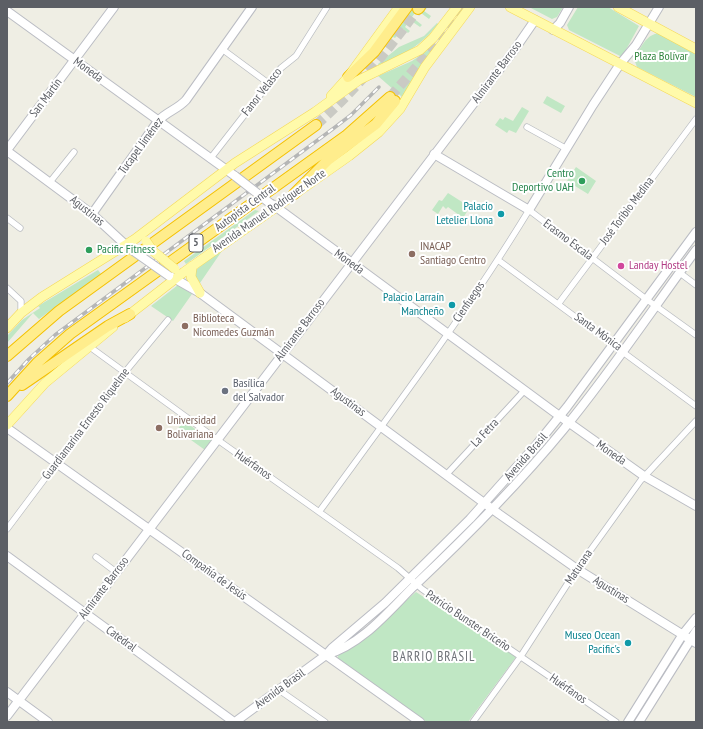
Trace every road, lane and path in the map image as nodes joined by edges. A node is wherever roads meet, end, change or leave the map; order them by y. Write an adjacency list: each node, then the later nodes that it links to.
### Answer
1 (114, 7): 18 (street, San Martín)
2 (252, 7): 16 (street, Tucapel Jiménez)
3 (327, 7): 21 (street, Fanor Velasco)
4 (399, 7): 20 (main road)
5 (408, 7): 20 (highway)
6 (457, 7): 23 (main road)
7 (470, 7): 35 (main road, Avenida Manuel Rodríguez Norte)
8 (510, 7): 13 (main road)
9 (569, 7): 15 (street)
10 (618, 7): 14 (main road)
11 (660, 7): 14 (street, Cienfuegos)
12 (8, 9): 18 (street, Moneda)
13 (535, 20): 15 (main road); 31 (street, Almirante Barroso)
14 (649, 24): 17 (main road); 19 (street, Cienfuegos)
15 (553, 30): 19 (main road)
16 (222, 49): 21 (street); 25 (street, Tucapel Jiménez)
17 (696, 49)
18 (74, 60): 25 (street, Moneda); 29 (street, San Martín)
19 (620, 64): 22 (main road); 28 (street, Cienfuegos)
20 (348, 77): 23 (main road)
21 (268, 83): 32 (street, Fanor Velasco)
22 (696, 104)
23 (315, 112): 33 (main road)
24 (696, 119): 45 (street, José Toribio Medina)
25 (158, 121): 32 (street, Moneda); 38 (street, Tucapel Jiménez)
26 (316, 125): 67 (highway, 5)
27 (527, 127): 28 (street)
28 (565, 148): 37 (street, Cienfuegos)
29 (7, 150): 34 (street, Agustinas)
30 (74, 152): 34 (street)
31 (434, 154): 37 (street, Erasmo Escala); 47 (street, Almirante Barroso)
32 (210, 158): 33 (street, Moneda)
33 (226, 169): 36 (street, Moneda, bridge); 41 (main road)
34 (50, 182): 38 (street, Agustinas)
35 (294, 194): 36 (main road, Avenida Manuel Rodríguez Norte); 70 (highway, Autopista Central / 5)
36 (273, 205): 47 (street, Moneda); 48 (main road, Avenida Manuel Rodríguez Norte)
37 (529, 210): 45 (street, Erasmo Escala); 46 (street, Cienfuegos)
38 (92, 214): 43 (street, Agustinas)
39 (7, 218): 40 (street)
40 (20, 228)
41 (146, 230): 43 (main road); 50 (main road, bridge)
42 (696, 232): 54 (street, Avenida Brasil)
43 (129, 248): 50 (street, Agustinas, bridge); 57 (main road)
44 (696, 250): 49 (street, Avenida Brasil)
45 (592, 258): 54 (street, Erasmo Escala); 55 (street, José Toribio Medina)
46 (498, 260): 55 (street, Santa Mónica); 61 (street, Cienfuegos)
47 (351, 263): 61 (street, Moneda); 66 (street, Almirante Barroso)
48 (192, 266): 50 (main road, Avenida Manuel Rodríguez Norte); 53 (main road)
49 (680, 273): 51 (street); 56 (street, Avenida Brasil)
50 (176, 274): 53 (street, Agustinas); 58 (main road, Avenida Manuel Rodríguez Norte)
51 (696, 285)
52 (7, 288): 57 (street)
53 (200, 292): 66 (street, Agustinas)
54 (646, 300): 56 (street, Erasmo Escala); 63 (street, Avenida Brasil)
55 (559, 303): 63 (street, Santa Mónica)
56 (655, 306): 62 (street, Erasmo Escala); 65 (street, Avenida Brasil)
57 (21, 313): 60 (main road)
58 (130, 314): 64 (main road, Avenida Manuel Rodríguez Norte); 70 (highway)
59 (168, 320): 68 (street, Guardiamarina Ernesto Riquelme)
60 (7, 328)
61 (448, 334): 69 (street, Moneda); 77 (street, Cienfuegos)
62 (696, 335)
63 (614, 344): 65 (street, Santa Mónica); 73 (street, Avenida Brasil)
64 (90, 347): 68 (street, Huérfanos); 72 (main road, Avenida Manuel Rodríguez Norte)
65 (623, 350): 71 (street, Santa Mónica); 75 (street, Avenida Brasil)
66 (282, 353): 77 (street, Agustinas); 79 (street, Almirante Barroso)
67 (7, 356)
68 (124, 373): 79 (street, Huérfanos); 80 (street, Guardiamarina Ernesto Riquelme)
69 (524, 391): 73 (street, Moneda); 81 (street, La Fetra)
70 (7, 396)
71 (696, 406)
72 (10, 416): 76 (main road, Avenida Manuel Rodríguez Norte)
73 (560, 416): 75 (street, Moneda); 83 (street, Avenida Brasil)
74 (696, 421): 82 (street, Maturana)
75 (568, 423): 82 (street, Moneda); 85 (street, Avenida Brasil)
76 (7, 424)
77 (381, 426): 81 (street, Agustinas); 86 (street, Cienfuegos)
78 (7, 428): 80 (street, Compañía de Jesús)
79 (218, 440): 86 (street, Huérfanos); 87 (street, Almirante Barroso)
80 (56, 463): 87 (street, Compañía de Jesús); 88 (street, Guardiamarina Ernesto Riquelme)
81 (446, 475): 83 (street, Agustinas)
82 (644, 476): 84 (street, Moneda); 91 (street, Maturana)
83 (485, 504): 85 (street, Agustinas); 93 (street, Avenida Brasil)
84 (696, 506)
85 (492, 509): 91 (street, Agustinas); 94 (street, Avenida Brasil)
86 (319, 512): 93 (street, Huérfanos)
87 (149, 528): 92 (street, Almirante Barroso); 99 (street, Compañía de Jesús)
88 (7, 529)
89 (7, 556): 95 (street, Catedral)
90 (96, 557): 92 (street)
91 (577, 569): 98 (street, Agustinas); 100 (street, Maturana)
92 (116, 572): 95 (street, Almirante Barroso)
93 (410, 578): 94 (street, Huérfanos); 99 (street, Avenida Brasil)
94 (416, 584): 99 (street, Avenida Brasil); 100 (street, Patricio Bunster Briceño)
95 (85, 613): 103 (street, Almirante Barroso); 106 (street, Catedral)
96 (696, 618): 98 (street)
97 (696, 631): 98 (street)
98 (690, 639): 111 (street); 112 (street)
99 (326, 655): 101 (street, Avenida Brasil); 108 (street, Compañía de Jesús)
100 (521, 656): 109 (street, Maturana); 110 (street, Huérfanos)
101 (279, 690): 106 (street, Avenida Brasil); 107 (street)
102 (7, 692): 103 (street)
103 (19, 700): 104 (street, Almirante Barroso); 105 (street)
104 (7, 716)
105 (48, 722)
106 (235, 722)
107 (325, 722)
108 (420, 722)
109 (473, 722)
110 (616, 722)
111 (628, 722)
112 (639, 722)

